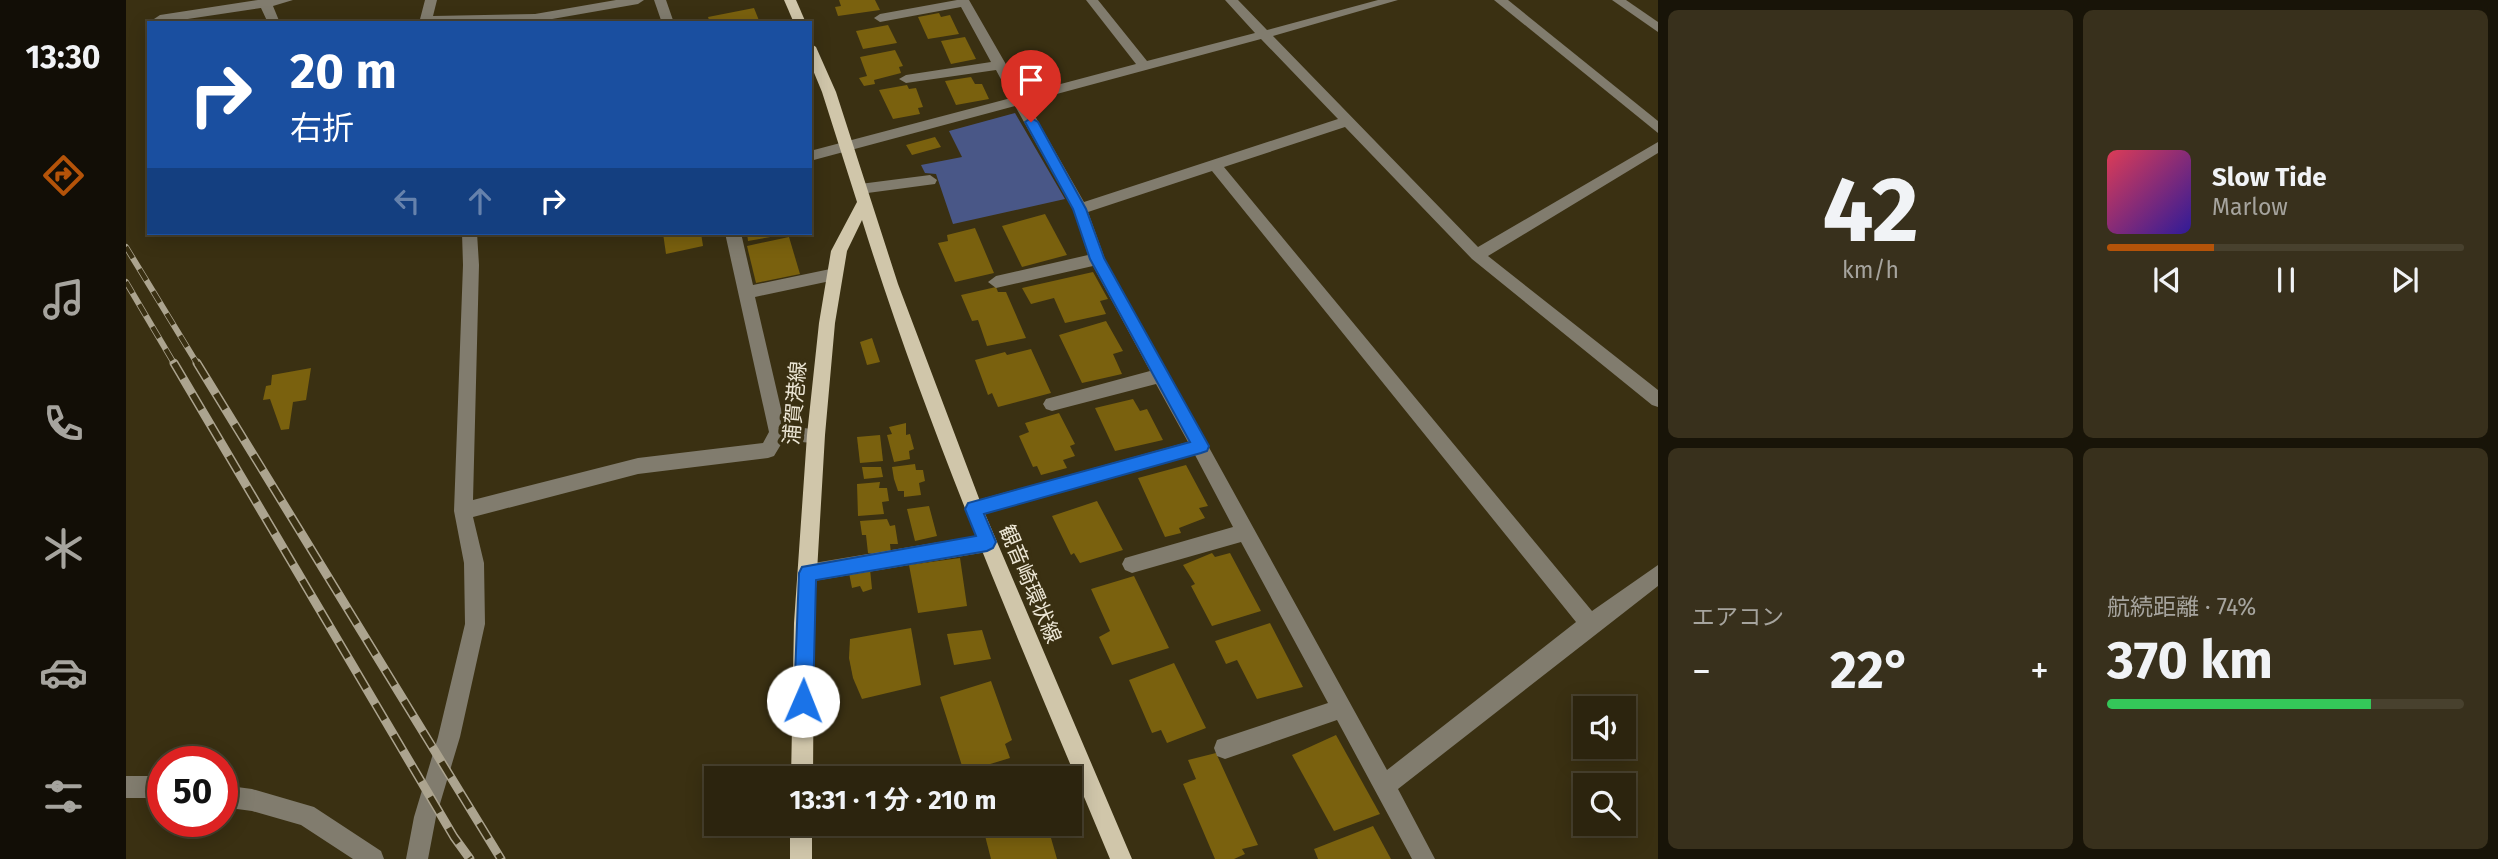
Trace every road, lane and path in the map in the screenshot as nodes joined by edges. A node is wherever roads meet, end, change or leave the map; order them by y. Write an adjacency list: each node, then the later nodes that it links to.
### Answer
1 (287, 0): 12 (street)
2 (430, 0): 16 (street)
3 (638, 0): 16 (street)
4 (660, 0): 17 (street)
5 (790, 0): 18 (main road)
6 (1092, 0): 23 (street)
7 (1231, 0): 20 (street)
8 (1392, 0): 20 (street)
9 (1500, 0): 27 (street)
10 (1618, 0): 19 (street)
11 (964, 1): 13 (street); 22 (street)
12 (265, 2): 14 (street); 15 (street)
13 (880, 18)
14 (160, 19)
15 (273, 21)
16 (425, 21)
17 (667, 21)
18 (799, 21)
19 (1658, 28)
20 (1264, 34): 23 (street); 26 (street)
21 (812, 52): 28 (main road)
22 (1000, 65): 24 (street); 25 (street)
23 (1145, 67): 25 (street)
24 (906, 79)
25 (1019, 100): 28 (street); 34 (street)
26 (1347, 121): 31 (street); 37 (street)
27 (1658, 128)
28 (847, 147): 30 (street); 33 (main road)
29 (1658, 147): 37 (street)
30 (812, 156)
31 (1214, 164): 34 (street); 55 (street)
32 (930, 180): 33 (street)
33 (861, 197): 39 (main road, 浦賀港線); 48 (main road, 観音崎環状線)
34 (1080, 209): 38 (street)
35 (472, 235): 49 (street)
36 (733, 235): 41 (street)
37 (1477, 255): 43 (street)
38 (1097, 259): 40 (street); 42 (street)
39 (835, 274): 41 (street); 46 (main road, 浦賀港線)
40 (996, 282)
41 (746, 293): 45 (street)
42 (1162, 375): 44 (street); 47 (street)
43 (1658, 400)
44 (1052, 404)
45 (778, 433): 46 (street); 49 (street)
46 (816, 435): 53 (main road, 浦賀港線)
47 (1201, 446): 48 (street); 50 (street)
48 (974, 509): 51 (main road, 観音崎環状線)
49 (463, 512): 65 (street)
50 (1246, 532): 52 (street); 56 (street)
51 (987, 542): 53 (street); 67 (main road, 観音崎環状線)
52 (1132, 564)
53 (808, 573): 58 (main road, 浦賀港線)
54 (1658, 574): 55 (street)
55 (1590, 624): 59 (street)
56 (1343, 708): 57 (street); 59 (street)
57 (1225, 748)
58 (802, 766)
59 (1385, 785): 68 (street)
60 (126, 787): 61 (street)
61 (147, 787)
62 (238, 798): 64 (street)
63 (801, 836): 66 (main road)
64 (373, 859)
65 (417, 859)
66 (801, 859)
67 (1121, 859)
68 (1424, 859)

